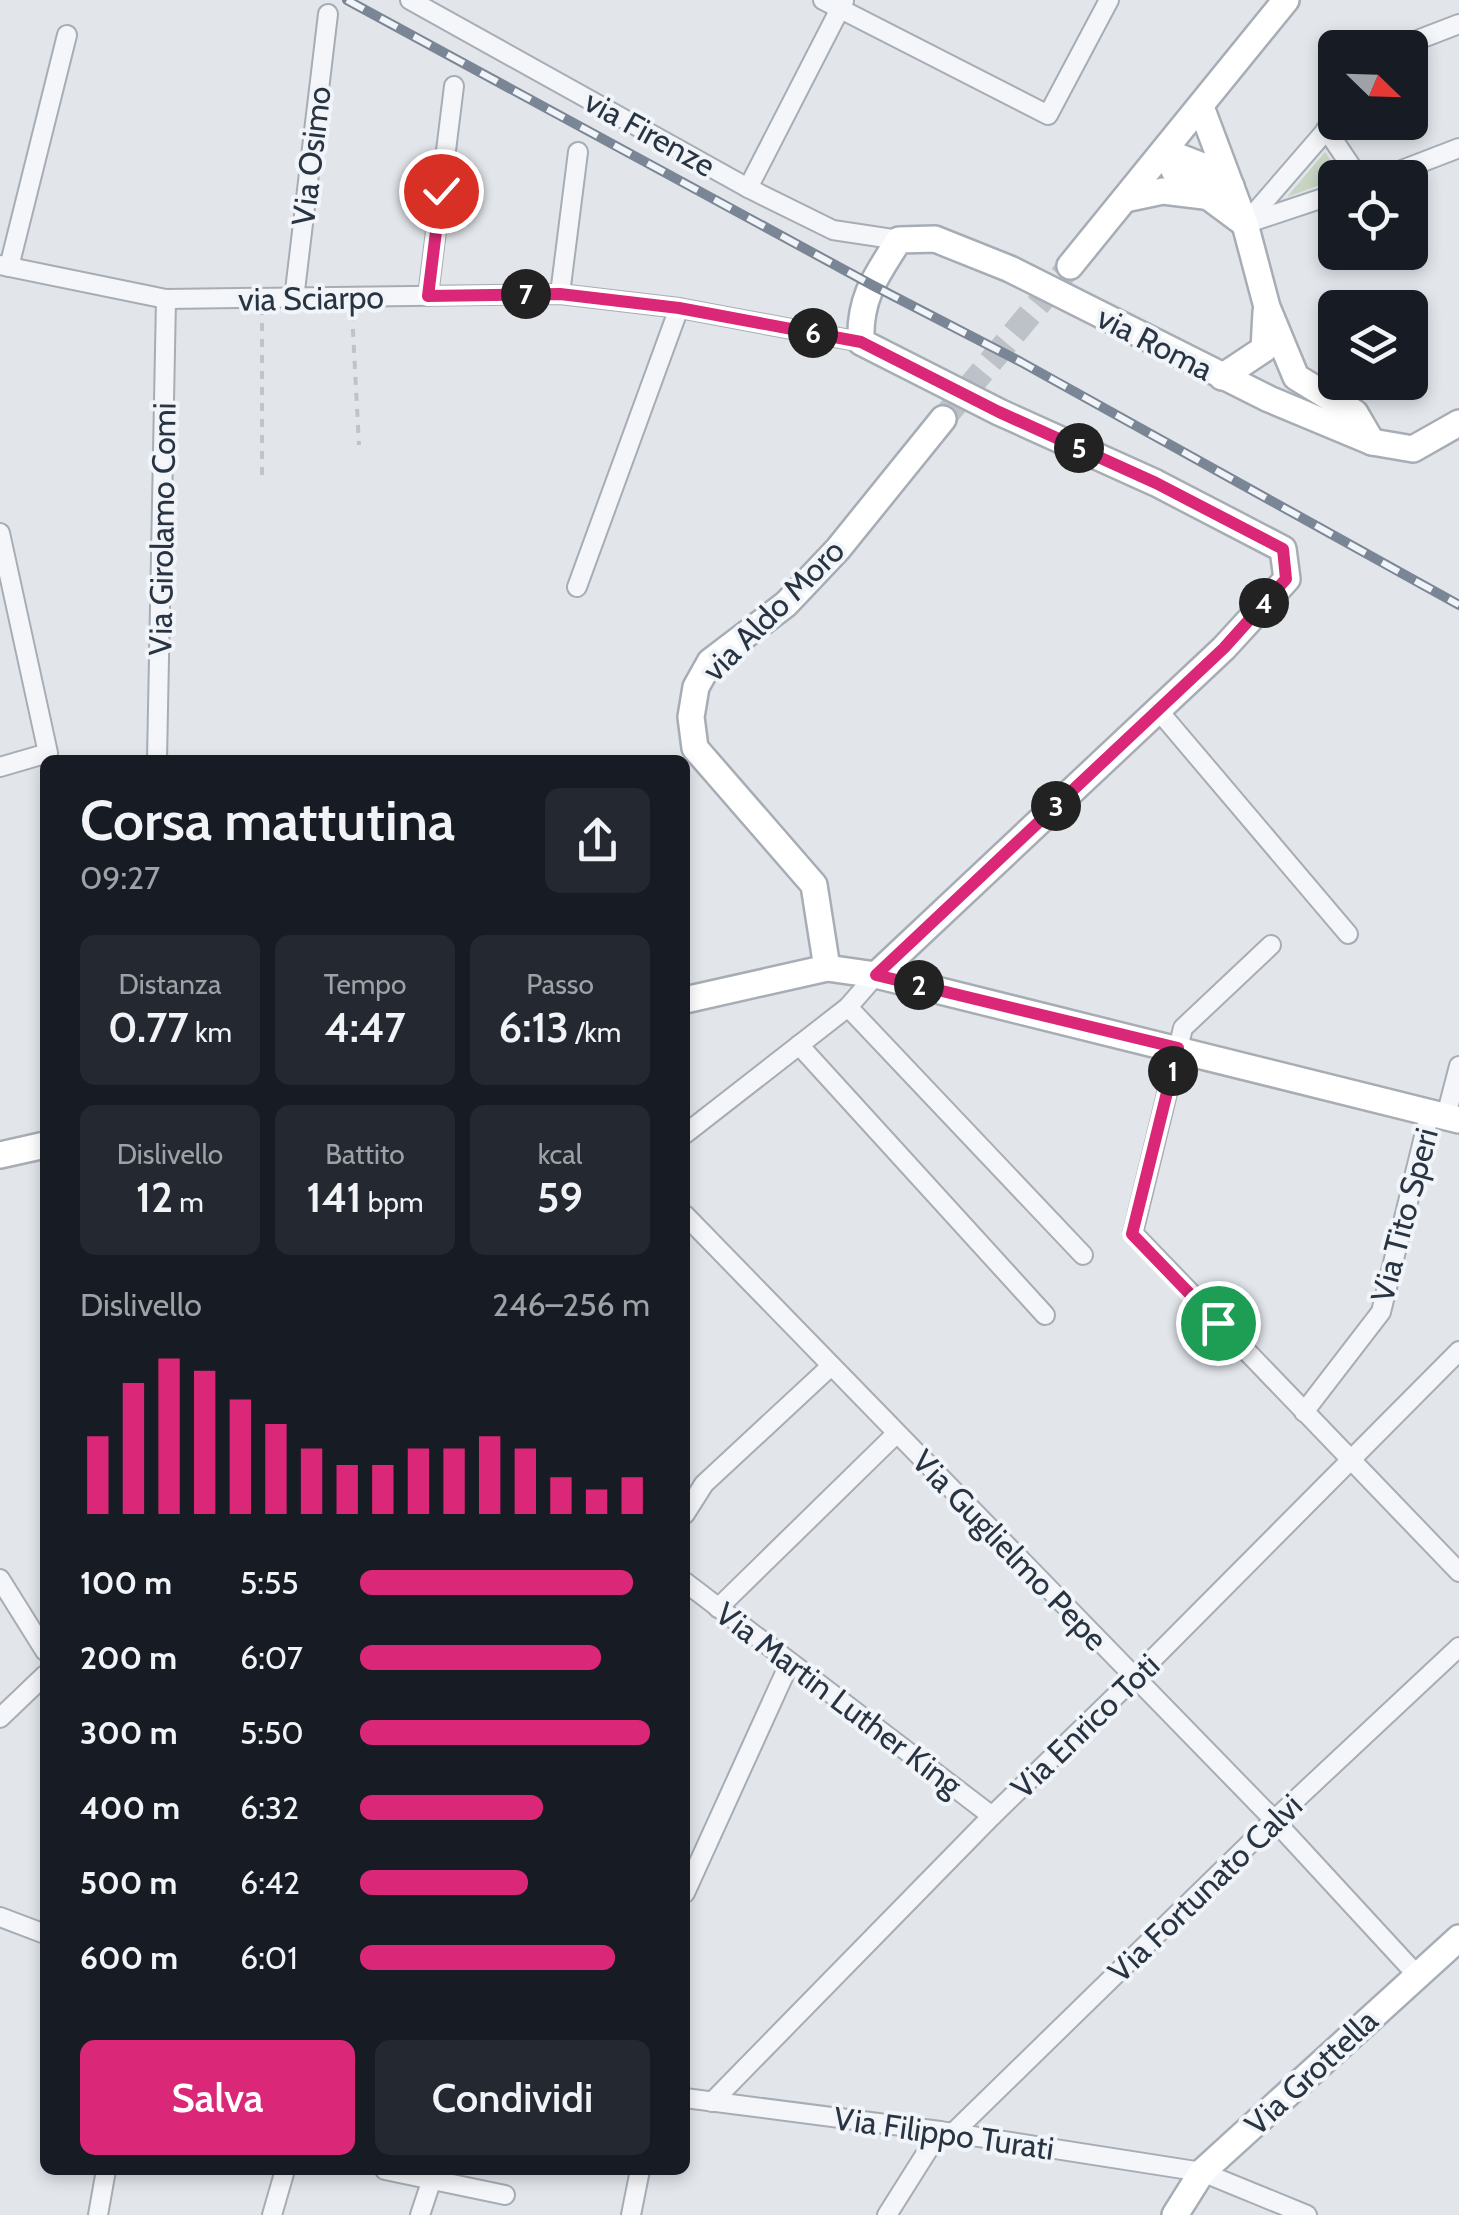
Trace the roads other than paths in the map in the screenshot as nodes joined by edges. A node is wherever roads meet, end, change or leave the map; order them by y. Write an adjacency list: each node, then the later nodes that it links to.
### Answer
1 (410, 0): 16 (street, via Firenze)
2 (1109, 0): 4 (street)
3 (1285, 0): 10 (street)
4 (836, 3): 16 (street)
5 (328, 14): 27 (street, Via Osimo)
6 (1459, 24): 8 (street)
7 (67, 35): 23 (street)
8 (1428, 35)
9 (454, 86): 25 (street)
10 (1201, 107): 14 (street); 17 (street)
11 (1318, 138): 20 (street)
12 (1459, 148): 15 (street)
13 (578, 152): 24 (street)
14 (1164, 152): 17 (street); 18 (street)
15 (1428, 160)
16 (748, 188): 21 (street, via Firenze)
17 (1219, 191): 18 (street); 20 (street)
18 (1125, 199): 22 (street)
19 (1318, 200): 20 (street)
20 (1245, 224): 28 (street)
21 (899, 240): 30 (street); 32 (street, via Roma)
22 (1070, 266)
23 (3, 270): 26 (street, via Sciarpo)
24 (560, 294): 25 (street, via Sciarpo); 29 (street, via Sciarpo)
25 (428, 296): 27 (street, via Sciarpo)
26 (166, 298): 27 (street, via Sciarpo); 41 (street, Via Girolamo Comi)
27 (294, 299)
28 (1266, 307): 31 (street); 33 (street)
29 (679, 308): 30 (street, via Sciarpo); 39 (street)
30 (861, 342): 40 (street)
31 (1264, 349): 32 (street); 34 (street)
32 (1222, 377): 34 (street, via Roma)
33 (1296, 377): 34 (street); 37 (street)
34 (1269, 399): 37 (street, via Roma)
35 (944, 419): 45 (street, via Aldo Moro)
36 (1459, 423): 37 (street, via Roma)
37 (1372, 442)
38 (0, 533): 42 (street)
39 (577, 587)
40 (1158, 710): 43 (street); 46 (street)
41 (157, 755)
42 (0, 767)
43 (1348, 934)
44 (1271, 944): 50 (street)
45 (826, 968): 46 (street); 47 (street)
46 (876, 975): 48 (street); 50 (street)
47 (690, 999)
48 (848, 1008): 49 (street); 57 (street)
49 (799, 1045): 53 (street); 58 (street)
50 (1178, 1048): 52 (street); 61 (street)
51 (1459, 1066): 52 (street, Via Tito Speri)
52 (1445, 1116): 61 (street, Via Tito Speri)
53 (690, 1130)
54 (40, 1146): 55 (street)
55 (0, 1155)
56 (690, 1221): 60 (street, Via Guglielmo Pepe)
57 (1083, 1255)
58 (1046, 1316)
59 (1459, 1351): 63 (street, Via Enrico Toti)
60 (830, 1367): 62 (street, Via Guglielmo Pepe); 64 (street)
61 (1304, 1412): 63 (street)
62 (896, 1434): 68 (street); 72 (street, Via Guglielmo Pepe)
63 (1353, 1460): 65 (street); 72 (street, Via Enrico Toti)
64 (690, 1506)
65 (1459, 1572)
66 (0, 1579): 69 (street)
67 (690, 1586): 68 (street, Via Martin Luther King)
68 (718, 1608): 71 (street, Via Martin Luther King)
69 (40, 1643)
70 (1459, 1647): 76 (street, Via Fortunato Calvi)
71 (790, 1662): 75 (street, Via Martin Luther King); 77 (street)
72 (1135, 1677): 75 (street, Via Enrico Toti); 76 (street, Via Guglielmo Pepe)
73 (40, 1680): 74 (street)
74 (0, 1718)
75 (992, 1816): 83 (street, Via Enrico Toti)
76 (1274, 1820): 81 (street, Via Guglielmo Pepe); 84 (street, Via Fortunato Calvi)
77 (690, 1882)
78 (0, 1918): 79 (street)
79 (40, 1932)
80 (1459, 1938): 81 (street, Via Grottella)
81 (1416, 1974): 85 (street, Via Grottella)
82 (690, 2099): 83 (street, Via Filippo Turati)
83 (712, 2102): 84 (street, Via Filippo Turati)
84 (947, 2132): 85 (street, Via Filippo Turati); 95 (street, Via Fortunato Calvi)
85 (1202, 2172): 96 (street, Via Grottella); 97 (street, Via Filippo Turati)
86 (105, 2175): 91 (street)
87 (284, 2175): 92 (street)
88 (433, 2175): 90 (street); 93 (street)
89 (639, 2175): 94 (street)
90 (506, 2195)
91 (98, 2215)
92 (272, 2215)
93 (420, 2215)
94 (632, 2215)
95 (887, 2215)
96 (1175, 2215)
97 (1307, 2215)

